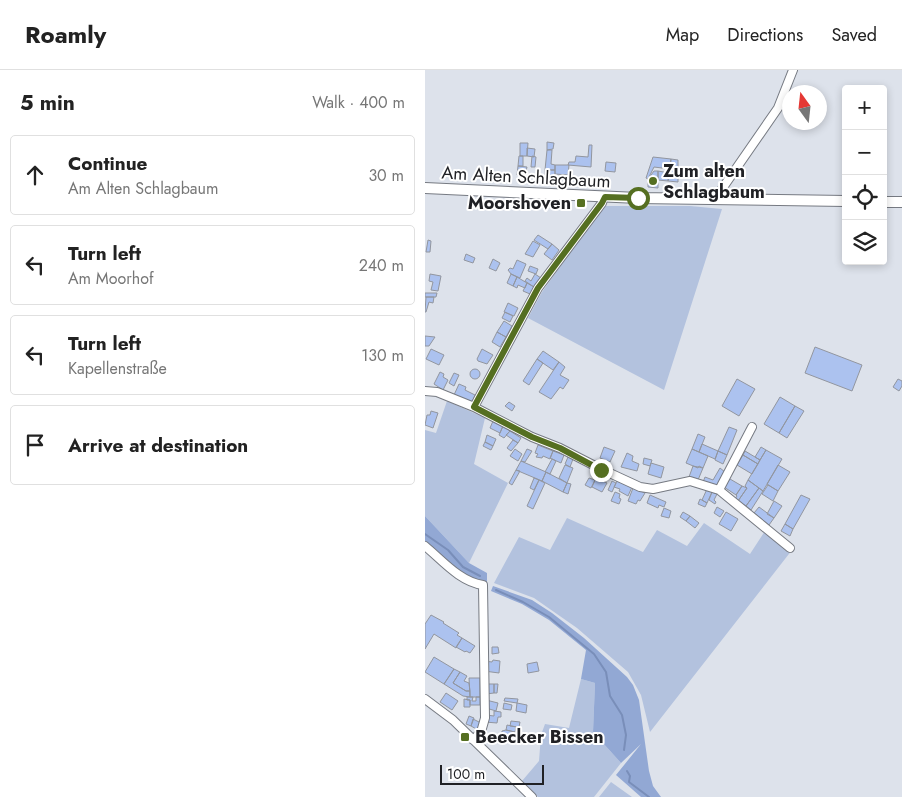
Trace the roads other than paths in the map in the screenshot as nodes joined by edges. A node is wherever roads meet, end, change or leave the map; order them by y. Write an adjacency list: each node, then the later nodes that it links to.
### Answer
1 (793, 70): 4 (street)
2 (425, 188): 3 (main road, Am Alten Schlagbaum)
3 (605, 197): 4 (main road, Am Alten Schlagbaum); 9 (street)
4 (720, 200): 5 (main road, Am Alten Schlagbaum)
5 (842, 201)
6 (887, 202): 7 (main road)
7 (902, 202)
8 (425, 391): 9 (street)
9 (474, 407): 11 (street)
10 (752, 427): 11 (street)
11 (719, 490): 13 (street)
12 (425, 546): 15 (street)
13 (790, 548)
14 (425, 699): 15 (street)
15 (473, 740): 16 (street)
16 (532, 797)

